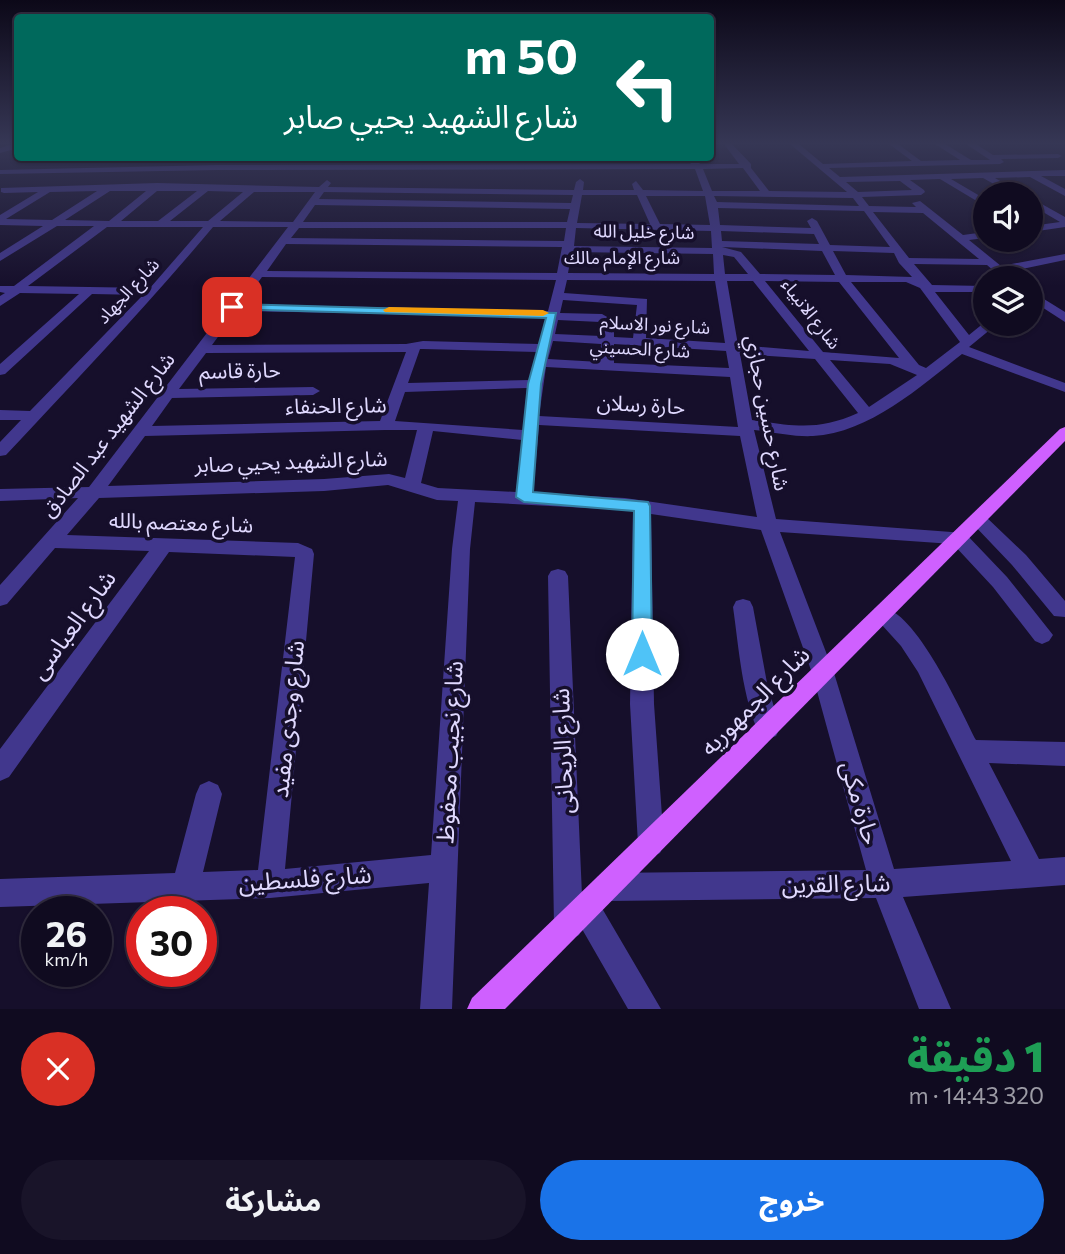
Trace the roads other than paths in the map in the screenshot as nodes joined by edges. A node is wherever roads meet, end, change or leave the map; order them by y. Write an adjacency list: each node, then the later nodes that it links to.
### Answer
1 (47, 191): 26 (street)
2 (104, 191): 27 (street)
3 (149, 191): 29 (street)
4 (199, 191): 30 (street)
5 (250, 191): 31 (street, شارع الجهاد)
6 (321, 191): 20 (street, شارع الشهيد عبد الصادق)
7 (488, 191): 12 (street)
8 (578, 191): 17 (street)
9 (707, 191): 18 (street, شارع حسين حجازي)
10 (851, 191): 16 (street)
11 (922, 191): 15 (street)
12 (522, 192): 17 (street)
13 (642, 193): 17 (street); 18 (street); 34 (street)
14 (766, 193): 16 (street); 18 (street)
15 (906, 194): 16 (street); 25 (street)
16 (856, 195): 24 (street)
17 (578, 199): 20 (street); 33 (street)
18 (711, 199): 22 (street); 35 (street, شارع حسين حجازي)
19 (1065, 201): 21 (street)
20 (313, 202): 32 (street, شارع الشهيد عبد الصادق)
21 (1043, 202)
22 (806, 209): 24 (street); 37 (street)
23 (1043, 209): 28 (street)
24 (868, 210): 25 (street); 44 (street)
25 (924, 210): 39 (street)
26 (0, 221): 27 (street)
27 (55, 223): 29 (street); 45 (street)
28 (1065, 223): 36 (street)
29 (108, 224): 30 (street); 59 (street)
30 (160, 225): 31 (street)
31 (210, 225): 32 (street); 61 (street, شارع الجهاد)
32 (293, 226): 33 (street); 40 (street, شارع الشهيد عبد الصادق)
33 (572, 226): 34 (street); 41 (street)
34 (656, 226): 35 (street)
35 (717, 227): 37 (street); 42 (street, شارع حسين حجازي)
36 (1043, 227)
37 (818, 231): 43 (street)
38 (973, 237): 39 (street)
39 (959, 239): 48 (street)
40 (283, 241): 41 (street, شارع خليل الله); 51 (street, شارع الشهيد عبد الصادق)
41 (570, 246): 42 (street, شارع خليل الله); 52 (street)
42 (718, 248): 43 (street, شارع خليل الله); 53 (street, شارع حسين حجازي); 54 (street, شارع الانبياء)
43 (826, 248): 44 (street, شارع خليل الله); 55 (street)
44 (895, 250): 47 (street)
45 (3, 254)
46 (1065, 257): 50 (street)
47 (903, 261): 48 (street); 56 (street)
48 (989, 262): 49 (street)
49 (994, 266)
50 (1019, 266)
51 (257, 274): 52 (street, شارع الإمام مالك); 65 (street, شارع الشهيد عبد الصادق)
52 (563, 276): 53 (street, شارع الإمام مالك); 62 (street)
53 (720, 276): 54 (street, شارع الإمام مالك); 75 (street, شارع حسين حجازي)
54 (758, 276): 55 (street, شارع الإمام مالك); 76 (street, شارع الانبياء)
55 (842, 278): 56 (street, شارع الإمام مالك); 79 (street)
56 (921, 284): 58 (street, شارع الإمام مالك); 71 (street)
57 (0, 289): 59 (street)
58 (973, 289)
59 (17, 290): 60 (street); 63 (street)
60 (89, 291): 61 (street); 78 (street)
61 (153, 292): 88 (street, شارع الجهاد)
62 (558, 296): 66 (street); 70 (street)
63 (0, 302)
64 (1043, 303): 67 (street)
65 (232, 307): 66 (street); 73 (street, شارع الشهيد عبد الصادق)
66 (552, 315): 69 (street); 74 (street)
67 (1065, 318)
68 (975, 336): 71 (street, حارة رسلان)
69 (609, 340): 70 (street, شارع نور الاسلام); 74 (street, شارع نور الاسلام); 77 (street)
70 (639, 342): 75 (street, شارع نور الاسلام)
71 (963, 345): 79 (street, حارة رسلان); 83 (street)
72 (415, 346): 73 (street, شارع نور الاسلام); 74 (street, شارع نور الاسلام); 82 (street)
73 (201, 349): 85 (street, شارع الشهيد عبد الصادق)
74 (543, 349): 77 (street, شارع الحسيني); 81 (street)
75 (732, 349): 76 (street, شارع نور الاسلام); 80 (street, شارع حسين حجازي)
76 (822, 356): 79 (street, شارع نور الاسلام); 86 (street, شارع الانبياء)
77 (607, 366): 80 (street, شارع الحسيني)
78 (0, 371)
79 (920, 371): 86 (street, حارة رسلان)
80 (738, 373): 92 (street, شارع حسين حجازي)
81 (534, 384): 82 (street); 91 (street)
82 (401, 388): 89 (street)
83 (1065, 388)
84 (313, 391): 85 (street, حارة قاسم)
85 (168, 394): 93 (street, شارع الشهيد عبد الصادق)
86 (866, 413): 92 (street, حارة رسلان)
87 (0, 415): 88 (street)
88 (34, 416): 95 (street, شارع الجهاد)
89 (386, 426): 90 (street, شارع الحنفاء); 93 (street, شارع الحنفاء)
90 (426, 426): 91 (street, شارع الحنفاء); 96 (street)
91 (532, 428): 92 (street, حارة رسلان); 100 (street)
92 (746, 428): 103 (street, شارع حسين حجازي)
93 (141, 431): 97 (street, شارع الشهيد عبد الصادق)
94 (1064, 434): 102 (main road, شارع الجمهوريه)
95 (0, 451)
96 (412, 485): 97 (street, شارع الشهيد يحيي صابر); 99 (street, شارع الشهيد يحيي صابر)
97 (94, 492): 98 (street, شارع الشهيد يحيي صابر); 105 (street, شارع الشهيد عبد الصادق)
98 (0, 495)
99 (467, 496): 100 (street, شارع الشهيد يحيي صابر); 121 (street, شارع نجيب محفوظ)
100 (524, 497): 101 (street, شارع الشهيد يحيي صابر)
101 (642, 506): 103 (street, شارع الشهيد يحيي صابر); 120 (street)
102 (978, 519): 104 (main road, شارع الجمهوريه); 111 (street)
103 (768, 525): 104 (street, شارع الشهيد يحيي صابر); 114 (street, شارع حسين حجازي)
104 (958, 538): 112 (main road, شارع الجمهوريه); 113 (street)
105 (53, 541): 106 (street, شارع معتصم بالله); 109 (street, شارع الشهيد عبد الصادق)
106 (163, 545): 107 (street, شارع معتصم بالله); 118 (street, شارع العباسى)
107 (305, 554): 124 (street, شارع وجدى مفيد)
108 (558, 576): 129 (street, شارع الريحانى)
109 (0, 598)
110 (743, 607): 115 (street)
111 (1061, 610)
112 (882, 614): 114 (main road, شارع الجمهوريه); 116 (street)
113 (1042, 635)
114 (823, 673): 115 (main road, شارع الجمهوريه); 125 (street, حارة مكى)
115 (768, 728): 120 (main road, شارع الجمهوريه)
116 (970, 751): 117 (street); 123 (street)
117 (1065, 754)
118 (0, 769)
119 (209, 794): 126 (street)
120 (651, 844): 127 (main road, شارع الجمهوريه)
121 (443, 868): 124 (street, شارع فلسطين); 130 (street, شارع نجيب محفوظ)
122 (1065, 871): 123 (street, شارع القرين)
123 (1031, 872): 125 (street, شارع القرين)
124 (270, 884): 126 (street, شارع فلسطين)
125 (884, 884): 127 (street, شارع القرين); 133 (street, حارة مكى)
126 (185, 887): 128 (street, شارع فلسطين)
127 (607, 887): 129 (main road, شارع الجمهوريه)
128 (0, 893)
129 (577, 917): 131 (main road, شارع الجمهوريه); 132 (street)
130 (436, 1009)
131 (483, 1009)
132 (645, 1009)
133 (936, 1009)

